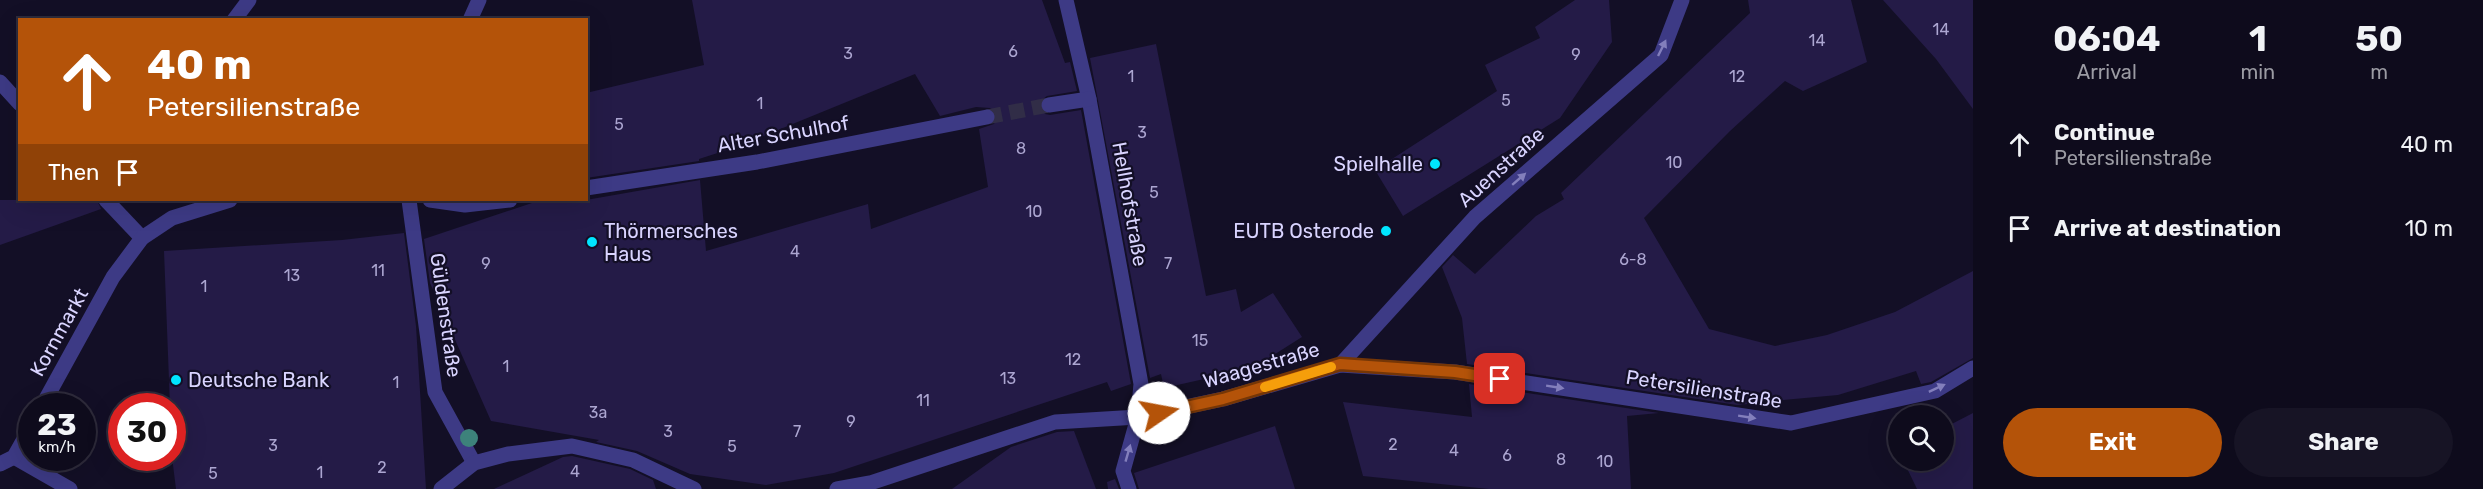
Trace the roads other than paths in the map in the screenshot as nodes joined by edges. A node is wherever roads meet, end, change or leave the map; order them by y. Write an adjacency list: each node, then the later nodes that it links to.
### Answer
1 (249, 0): 5 (street)
2 (479, 0): 6 (street)
3 (1066, 0): 8 (street, Hellhofstraße)
4 (1682, 0): 19 (street, Auenstraße, one-way to 4)
5 (236, 18)
6 (471, 18)
7 (0, 82): 9 (street)
8 (1089, 99): 10 (street); 23 (street, Hellhofstraße)
9 (18, 102)
10 (1049, 105)
11 (987, 117): 12 (street, Alter Schulhof)
12 (588, 188)
13 (107, 201): 18 (street)
14 (227, 201): 18 (street, Kornmarkt)
15 (409, 201): 26 (street, Güldenstraße)
16 (437, 201): 17 (street)
17 (501, 201)
18 (142, 238): 22 (street, Kornmarkt)
19 (1340, 364): 21 (street, Waagestraße); 23 (street, Waagestraße)
20 (1973, 368): 21 (street, Petersilienstraße, one-way to 20)
21 (1455, 372)
22 (49, 393)
23 (1138, 417): 31 (street, Waagestraße); 32 (street, Hellhofstraße, one-way to 23)
24 (18, 450): 25 (street)
25 (14, 457): 27 (street); 28 (street)
26 (474, 463): 29 (street); 30 (street)
27 (0, 464)
28 (70, 489)
29 (441, 489)
30 (694, 489)
31 (837, 489)
32 (1129, 489)

